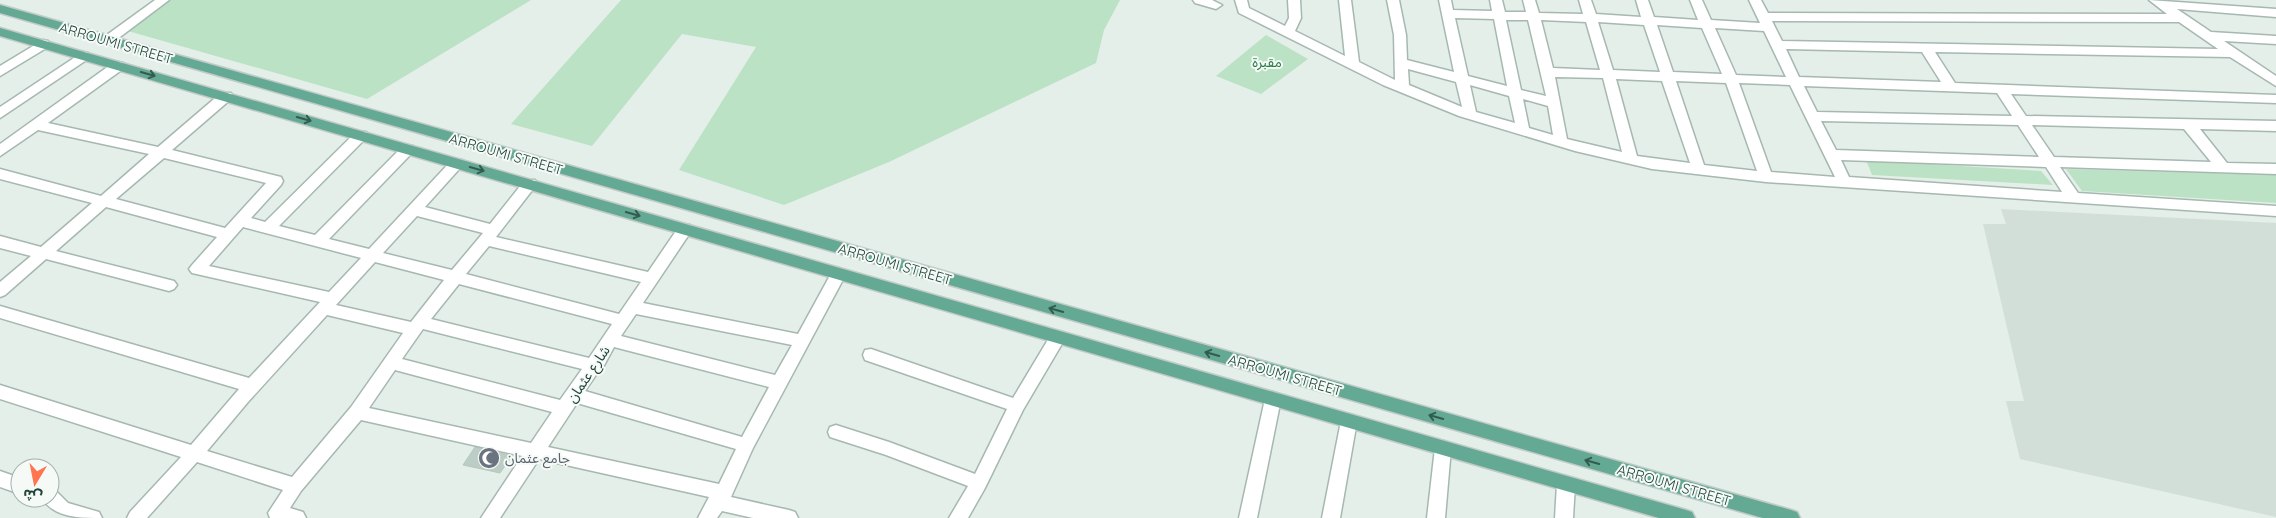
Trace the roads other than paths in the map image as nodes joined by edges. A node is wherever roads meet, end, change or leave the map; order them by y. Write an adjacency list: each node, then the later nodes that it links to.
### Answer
1 (163, 0): 29 (street)
2 (1199, 0): 15 (street)
3 (1241, 0): 27 (street)
4 (1294, 0): 27 (street)
5 (1345, 0): 37 (street)
6 (1393, 0): 36 (street)
7 (1445, 0): 18 (street)
8 (1496, 0): 19 (street)
9 (1528, 0): 20 (street)
10 (1585, 0): 21 (street)
11 (1642, 0): 23 (street)
12 (1696, 0): 25 (street)
13 (1755, 0): 24 (street)
14 (2158, 2): 17 (street); 22 (street)
15 (1216, 5)
16 (0, 9): 29 (main road, ARROUMI STREET)
17 (2276, 13)
18 (1448, 14): 19 (street); 45 (street)
19 (1500, 16): 20 (street); 52 (street)
20 (1534, 18): 21 (street); 40 (street)
21 (1591, 18): 23 (street); 42 (street)
22 (2182, 18): 24 (street); 28 (street)
23 (1650, 21): 25 (street); 44 (street)
24 (1766, 22): 25 (street); 32 (street)
25 (1707, 24): 46 (street)
26 (1, 32): 31 (main road, ARROUMI STREET)
27 (1288, 33): 37 (street)
28 (2210, 36): 30 (street); 34 (street)
29 (108, 40): 139 (main road, ARROUMI STREET, one-way to 29)
30 (2276, 40)
31 (43, 44): 35 (main road, ARROUMI STREET); 39 (street)
32 (1777, 45): 33 (street); 47 (street)
33 (1926, 47): 34 (street); 50 (street)
34 (2234, 53): 43 (street)
35 (83, 56): 38 (main road, ARROUMI STREET); 56 (street)
36 (1402, 63): 45 (street); 49 (street)
37 (1352, 65): 49 (street)
38 (118, 66): 53 (main road, ARROUMI STREET, one-way to 53); 61 (street)
39 (0, 72)
40 (1548, 72): 42 (street); 55 (street)
41 (2276, 73): 43 (street)
42 (1608, 74): 44 (street); 70 (street)
43 (2262, 74): 48 (street)
44 (1668, 76): 46 (street); 75 (street)
45 (1462, 78): 52 (street); 57 (street)
46 (1731, 78): 47 (street); 77 (street)
47 (1795, 81): 50 (street); 58 (street)
48 (2276, 82)
49 (1402, 87): 57 (street)
50 (1951, 87): 51 (street)
51 (2001, 89): 54 (street); 59 (street)
52 (1515, 92): 55 (street); 63 (street)
53 (226, 96): 64 (main road, ARROUMI STREET, one-way to 64); 68 (street)
54 (2276, 99)
55 (1554, 103): 65 (street)
56 (0, 113)
57 (1470, 115): 63 (street)
58 (1812, 116): 59 (street); 69 (street)
59 (2023, 121): 60 (street); 72 (street)
60 (2188, 124): 62 (street); 73 (street)
61 (36, 125): 67 (street); 68 (street)
62 (2276, 126)
63 (1523, 131): 65 (street)
64 (361, 135): 66 (main road, ARROUMI STREET); 85 (street)
65 (1561, 142): 70 (street)
66 (408, 149): 71 (main road, ARROUMI STREET); 89 (street)
67 (0, 151)
68 (161, 152): 81 (street); 84 (street)
69 (1831, 155): 72 (street); 78 (street)
70 (1631, 160): 75 (street)
71 (457, 163): 79 (main road, ARROUMI STREET, one-way to 79); 82 (street)
72 (2048, 163): 73 (street); 80 (street)
73 (2223, 167): 74 (street)
74 (2276, 169)
75 (1699, 170): 77 (street)
76 (0, 174): 81 (street)
77 (1766, 177): 78 (street)
78 (1844, 181): 80 (street)
79 (530, 184): 86 (main road, ARROUMI STREET, one-way to 86); 88 (street)
80 (2072, 197): 83 (street)
81 (104, 201): 87 (street); 91 (street)
82 (414, 210): 88 (street); 92 (street)
83 (2276, 211)
84 (240, 221): 85 (street); 87 (street)
85 (269, 227): 89 (street)
86 (685, 230): 93 (main road, ARROUMI STREET); 95 (street, شارع عثمان)
87 (227, 234): 98 (street)
88 (490, 235): 94 (street); 95 (street)
89 (319, 240): 92 (street)
90 (0, 242): 91 (street)
91 (43, 254): 96 (street); 97 (street)
92 (371, 256): 94 (street); 98 (street)
93 (838, 274): 103 (main road, ARROUMI STREET); 105 (street)
94 (455, 278): 101 (street); 102 (street)
95 (651, 279): 99 (street, شارع عثمان)
96 (169, 285)
97 (0, 291)
98 (328, 304): 102 (street); 110 (street)
99 (634, 306): 101 (street, شارع عثمان); 105 (street)
100 (0, 312): 110 (street)
101 (624, 321): 104 (street, شارع عثمان)
102 (417, 326): 107 (street); 108 (street)
103 (1058, 337): 112 (main road, ARROUMI STREET); 114 (street)
104 (611, 340): 108 (street, شارع عثمان); 109 (street)
105 (801, 341): 109 (street)
106 (871, 355): 114 (street)
107 (392, 363): 113 (street); 115 (street)
108 (595, 366): 113 (street, شارع عثمان)
109 (780, 383): 118 (street)
110 (252, 386): 121 (street)
111 (0, 392): 121 (street)
112 (1273, 399): 116 (main road, ARROUMI STREET); 134 (street)
113 (569, 402): 118 (street); 120 (street, شارع عثمان)
114 (1017, 406): 122 (street)
115 (357, 412): 120 (street); 124 (street)
116 (1349, 421): 119 (main road, ARROUMI STREET); 135 (street)
117 (836, 432): 122 (street)
118 (746, 445): 125 (street)
119 (1443, 448): 123 (main road, ARROUMI STREET); 136 (street)
120 (536, 450): 125 (street); 130 (street, شارع عثمان)
121 (194, 455): 124 (street); 128 (street)
122 (979, 483): 133 (street)
123 (1566, 484): 137 (street); 138 (main road, ARROUMI STREET)
124 (295, 486): 129 (street)
125 (720, 497): 131 (street); 132 (street)
126 (55, 508): 127 (street)
127 (93, 518)
128 (136, 518)
129 (297, 518)
130 (490, 518)
131 (707, 518)
132 (789, 518)
133 (958, 518)
134 (1248, 518)
135 (1331, 518)
136 (1436, 518)
137 (1564, 518)
138 (1686, 518)
139 (1791, 518)

